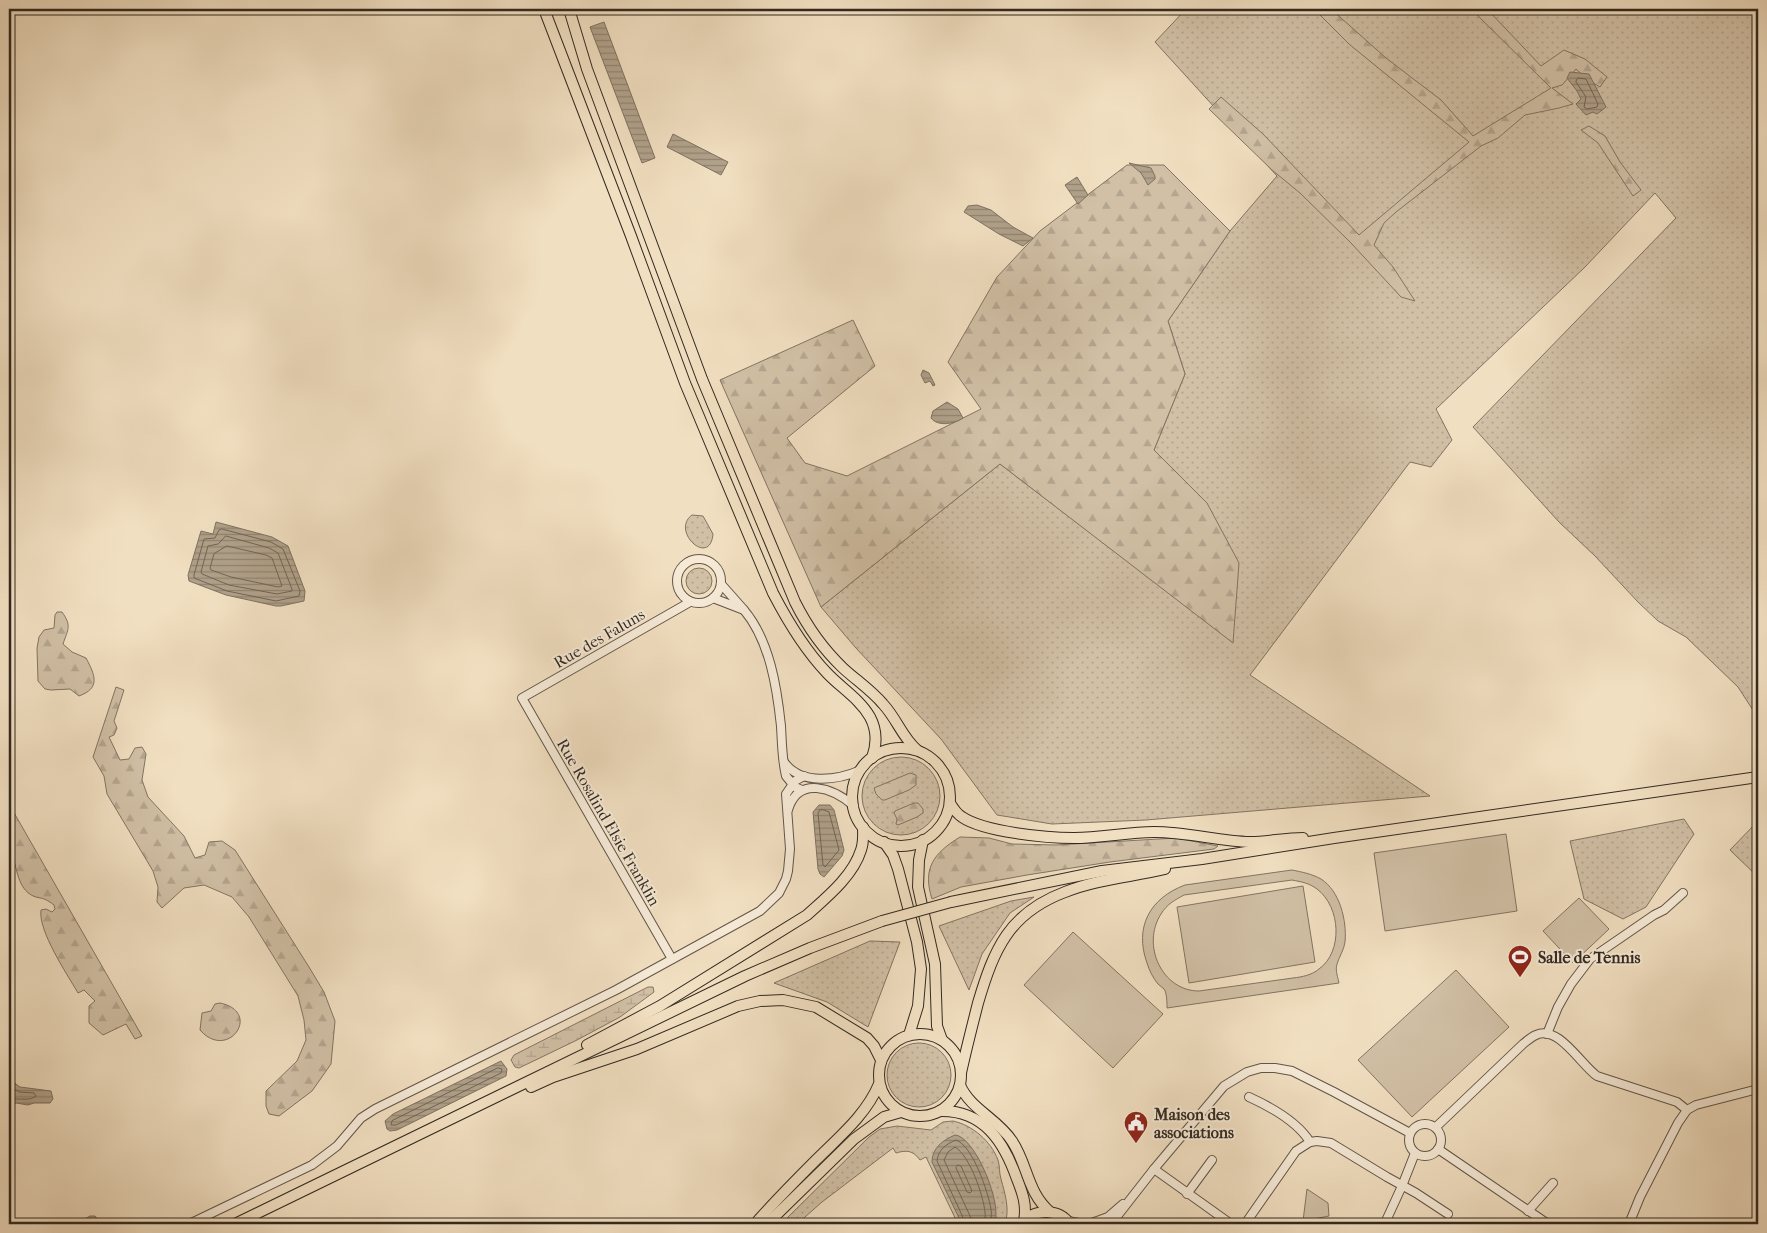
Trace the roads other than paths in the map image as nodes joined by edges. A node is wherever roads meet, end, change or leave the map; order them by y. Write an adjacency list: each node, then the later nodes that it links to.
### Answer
1 (544, 9): 9 (main road)
2 (570, 9): 8 (main road)
3 (721, 584): 4 (street); 5 (street); 6 (street)
4 (713, 598): 5 (street); 6 (street)
5 (690, 602): 7 (street, Rue des Faluns)
6 (744, 610): 10 (street)
7 (522, 698): 25 (street, Rue Rosalind Elsie Franklin)
8 (917, 750): 9 (main road); 16 (main road)
9 (872, 758): 11 (main road)
10 (784, 761): 12 (street); 14 (street)
11 (860, 770): 12 (street); 17 (main road)
12 (804, 776): 14 (street)
13 (1758, 777): 20 (main road)
14 (792, 784): 15 (street); 18 (street)
15 (802, 790): 17 (street); 18 (street)
16 (950, 803): 20 (main road); 21 (main road)
17 (854, 806): 19 (main road)
18 (788, 812): 25 (street)
19 (863, 827): 22 (main road); 38 (main road)
20 (1334, 838): 23 (main road)
21 (923, 840): 22 (main road); 28 (main road)
22 (884, 842): 27 (main road)
23 (1202, 859): 30 (main road); 38 (main road, bridge)
24 (1683, 893): 26 (street)
25 (672, 959): 55 (street)
26 (1547, 1034): 35 (street); 39 (street)
27 (908, 1035): 28 (main road); 29 (main road)
28 (942, 1040): 30 (main road)
29 (881, 1060): 31 (main road); 38 (main road)
30 (961, 1074): 32 (main road)
31 (879, 1084): 37 (main road); 57 (main road)
32 (960, 1084): 36 (main road); 51 (main road)
33 (1758, 1089): 35 (street)
34 (1249, 1097): 41 (street)
35 (1687, 1110): 66 (street)
36 (940, 1111): 37 (main road); 53 (main road)
37 (901, 1112): 58 (main road)
38 (458, 1116): 56 (main road)
39 (1436, 1127): 40 (street); 42 (street)
40 (1410, 1133): 43 (street); 45 (street)
41 (1310, 1142): 47 (street); 63 (street)
42 (1438, 1149): 43 (street); 50 (street)
43 (1414, 1153): 47 (street)
44 (1212, 1160): 49 (street)
45 (1154, 1169): 48 (street); 49 (street)
46 (1553, 1183): 50 (street)
47 (1402, 1186): 52 (street); 64 (street)
48 (1140, 1187): 60 (street); 61 (street)
49 (1187, 1194): 62 (street)
50 (1528, 1211): 65 (street)
51 (1050, 1212): 53 (main road); 54 (main road)
52 (1448, 1214)
53 (1022, 1222)
54 (1069, 1223): 59 (street)
55 (189, 1224)
56 (235, 1224)
57 (755, 1224)
58 (767, 1224)
59 (1084, 1224)
60 (1089, 1224)
61 (1111, 1224)
62 (1231, 1224)
63 (1245, 1224)
64 (1382, 1224)
65 (1548, 1224)
66 (1629, 1224)

